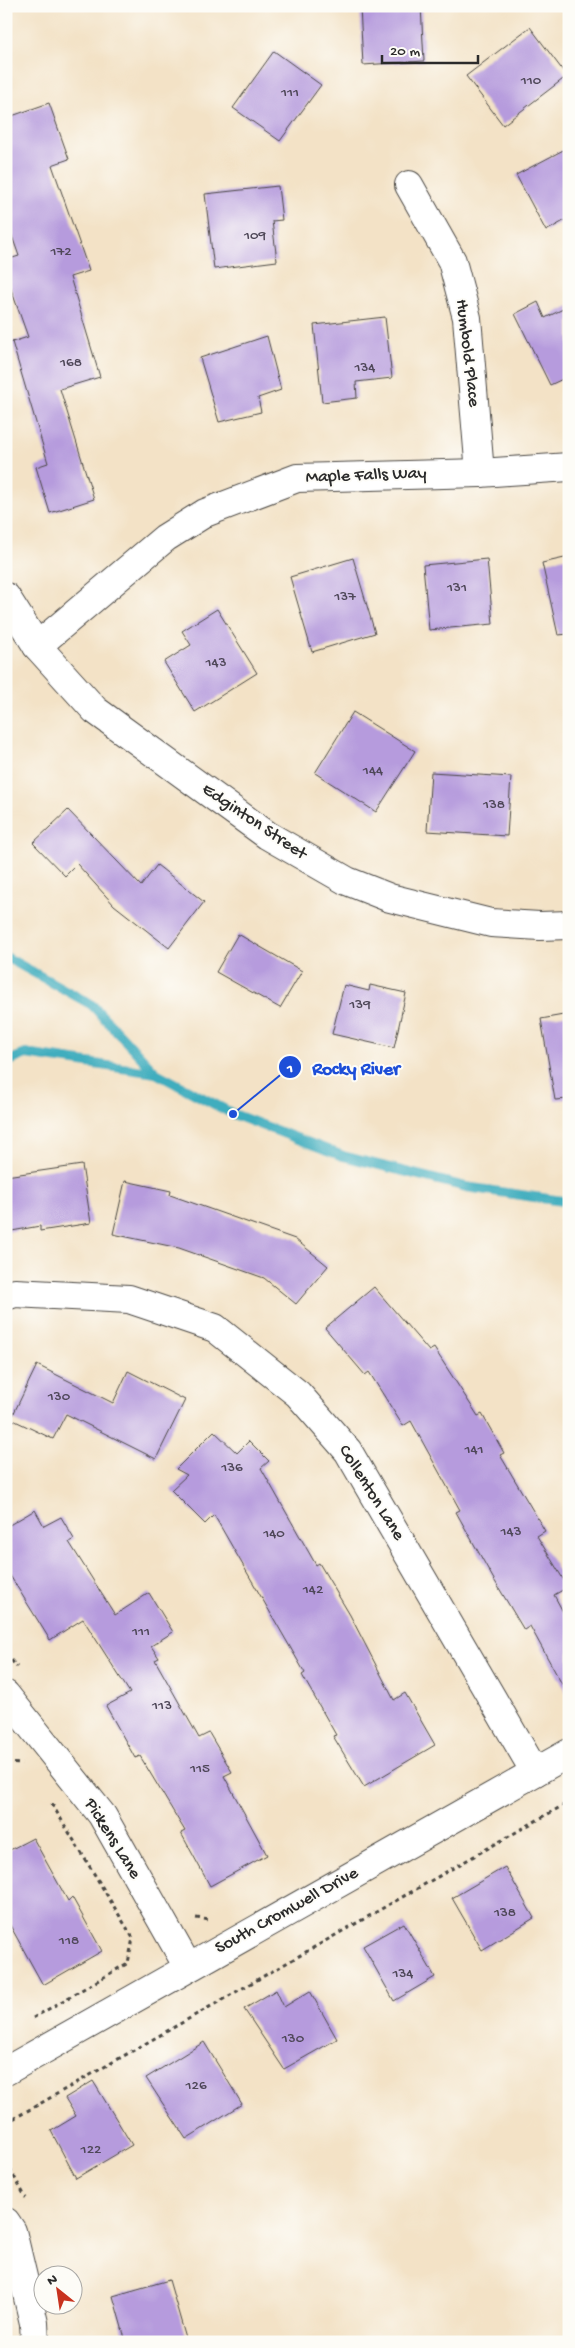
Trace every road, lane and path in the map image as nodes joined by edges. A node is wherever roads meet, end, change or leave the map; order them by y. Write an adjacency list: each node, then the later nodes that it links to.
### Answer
1 (409, 185): 3 (street, Humbold Place)
2 (569, 467): 3 (street, Maple Falls Way)
3 (480, 473): 5 (street, Maple Falls Way)
4 (6, 597): 5 (street, Edginton Street)
5 (36, 646): 6 (street, Edginton Street)
6 (569, 925)
7 (6, 1296): 12 (street, Collenton Lane)
8 (6, 1654): 9 (path)
9 (19, 1668)
10 (11, 1712): 17 (street, Pickens Lane)
11 (569, 1753): 12 (street, South Cromwell Drive)
12 (535, 1772): 17 (street, South Cromwell Drive)
13 (569, 1802): 20 (path)
14 (54, 1811): 18 (path)
15 (190, 1917): 16 (path)
16 (212, 1920)
17 (188, 1967): 19 (street, South Cromwell Drive)
18 (31, 2019)
19 (6, 2071)
20 (6, 2122)
21 (6, 2222): 22 (street)
22 (35, 2342)

